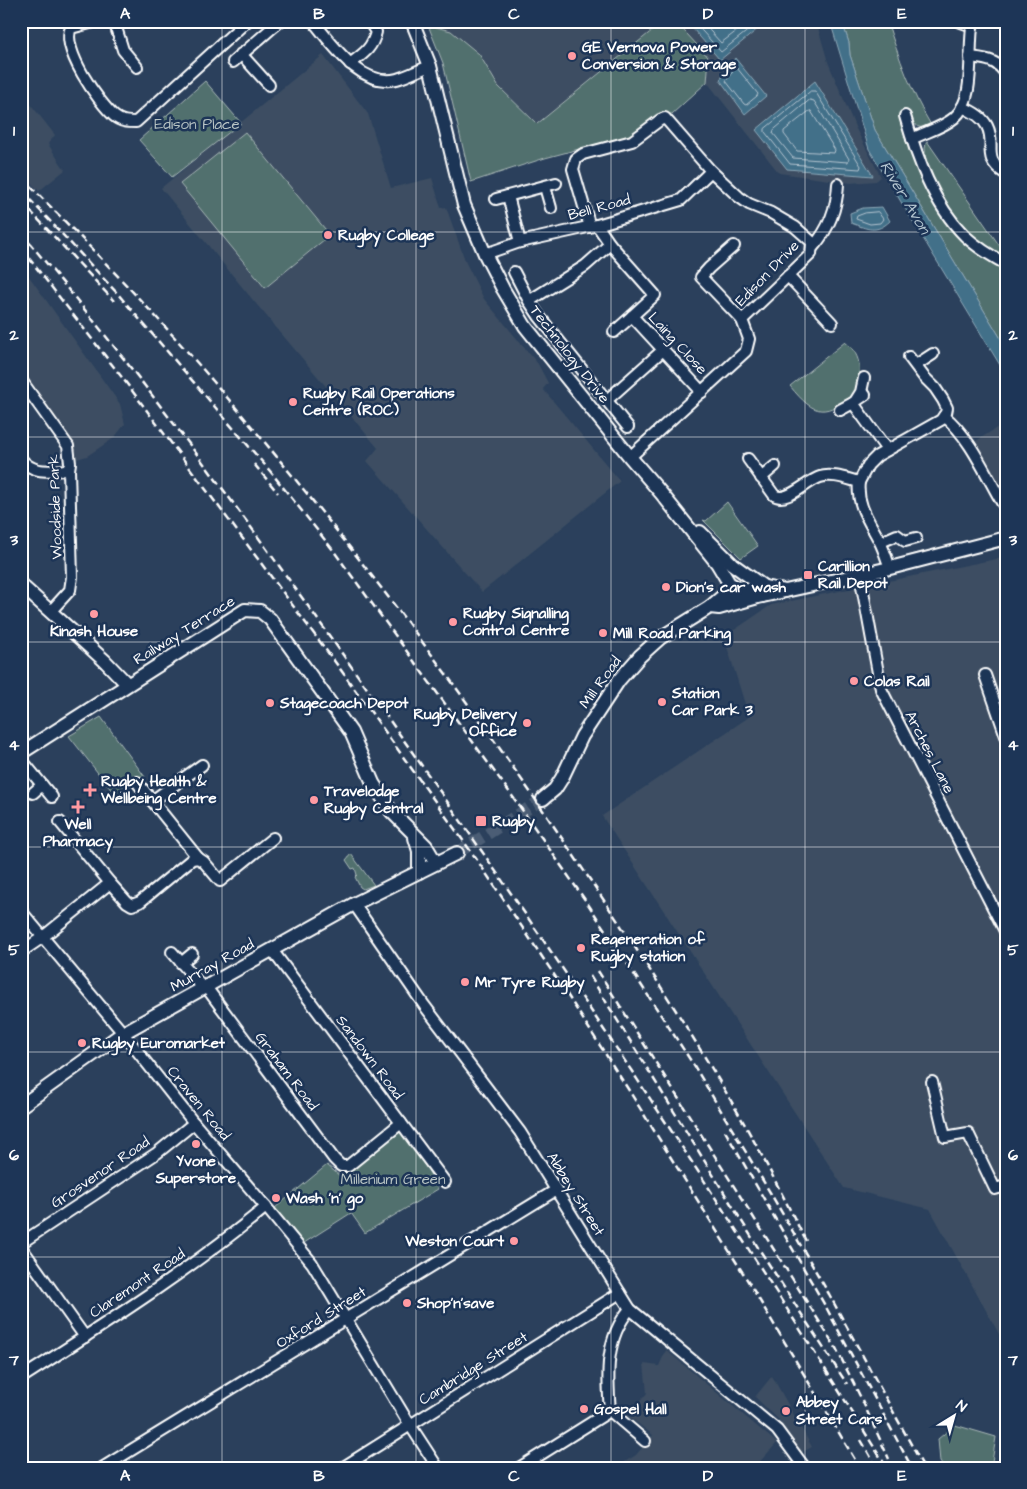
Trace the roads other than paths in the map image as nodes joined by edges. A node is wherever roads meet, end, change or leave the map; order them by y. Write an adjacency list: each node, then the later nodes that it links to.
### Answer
1 (98, 21): 3 (street)
2 (114, 21): 15 (street)
3 (247, 21)
4 (280, 21): 10 (street)
5 (313, 21): 13 (street)
6 (369, 21): 13 (street)
7 (412, 21): 14 (street, Technology Drive)
8 (958, 21): 9 (street)
9 (972, 24): 11 (street)
10 (241, 54): 12 (street); 17 (street)
11 (970, 57): 16 (street); 18 (street)
12 (233, 62)
13 (350, 64): 14 (street)
14 (430, 66): 34 (street, Technology Drive)
15 (137, 67)
16 (1006, 74)
17 (269, 85)
18 (962, 107): 20 (street); 22 (street)
19 (905, 116): 20 (street)
20 (912, 139): 35 (street)
21 (711, 171): 29 (street, Bell Road); 29 (street, Edison Drive); 33 (street, Edison Drive)
22 (1006, 174)
23 (556, 183): 25 (street)
24 (838, 184): 33 (street)
25 (545, 187): 26 (street); 28 (street)
26 (508, 196): 27 (street); 30 (street)
27 (496, 200)
28 (551, 208)
29 (594, 226): 30 (street, Bell Road); 31 (street, Laing Close)
30 (520, 242): 34 (street, Bell Road)
31 (610, 244): 38 (street); 39 (street, Laing Close)
32 (734, 246): 40 (street)
33 (813, 247): 37 (street, Edison Drive)
34 (485, 254): 54 (street, Technology Drive)
35 (1006, 264)
36 (514, 272): 38 (street)
37 (788, 276): 40 (street, Edison Drive); 41 (street)
38 (529, 300): 49 (street)
39 (632, 316): 42 (street); 43 (street, Laing Close)
40 (742, 320): 47 (street, Edison Drive)
41 (832, 323)
42 (614, 332)
43 (663, 350): 47 (street, Laing Close); 49 (street)
44 (933, 354): 51 (street)
45 (864, 378): 48 (street)
46 (21, 380): 58 (street, Woodside Park)
47 (702, 392): 54 (street, Edison Drive)
48 (858, 399): 50 (street); 53 (street)
49 (607, 400): 52 (street)
50 (840, 410)
51 (944, 416): 53 (street); 62 (street)
52 (628, 427)
53 (887, 450): 60 (street)
54 (630, 457): 61 (street, Technology Drive)
55 (748, 458): 59 (street)
56 (21, 459): 58 (street)
57 (775, 466): 59 (street)
58 (69, 470): 74 (street, Woodside Park)
59 (761, 478): 60 (street)
60 (859, 482): 65 (street)
61 (661, 493): 66 (street, Technology Drive); 70 (street, Technology Drive)
62 (1003, 504)
63 (916, 538): 65 (street)
64 (1006, 538): 67 (street)
65 (880, 542): 67 (street)
66 (730, 561): 71 (street, Technology Drive); 72 (street)
67 (890, 568): 68 (street)
68 (860, 575): 71 (street); 96 (street, Arches Lane)
69 (21, 585): 74 (street)
70 (726, 589): 72 (street); 73 (street)
71 (763, 591): 72 (street)
72 (741, 596): 73 (street)
73 (710, 607): 85 (street, Mill Road)
74 (51, 611): 76 (street)
75 (985, 675): 77 (street)
76 (127, 684): 78 (street, Railway Terrace); 88 (street, Railway Terrace)
77 (1006, 736)
78 (21, 752)
79 (21, 759): 82 (street)
80 (202, 765): 86 (street)
81 (137, 782): 86 (street)
82 (42, 785): 83 (street); 84 (street)
83 (32, 793)
84 (52, 797)
85 (543, 799)
86 (152, 801): 91 (street)
87 (60, 822): 93 (street)
88 (414, 836): 92 (street); 92 (street, Railway Terrace)
89 (272, 838): 91 (street)
90 (457, 853): 92 (street)
91 (198, 858): 93 (street)
92 (428, 868): 94 (street, Murray Road)
93 (110, 882): 97 (street)
94 (354, 904): 98 (street, Murray Road); 111 (street, Abbey Street)
95 (21, 911): 97 (street, Craven Road)
96 (1006, 933)
97 (42, 937): 99 (street); 104 (street, Craven Road)
98 (272, 950): 103 (street, Murray Road); 108 (street, Sandown Road)
99 (21, 952)
100 (172, 952): 102 (street, Graham Road)
101 (192, 954): 102 (street)
102 (181, 963): 103 (street, Graham Road)
103 (204, 988): 104 (street, Murray Road); 108 (street, Graham Road)
104 (123, 1033): 106 (street, Murray Road); 107 (street, Craven Road)
105 (932, 1082): 110 (street)
106 (21, 1106)
107 (194, 1123): 112 (street, Craven Road); 113 (street, Grosvenor Road)
108 (401, 1123): 109 (street, Sandown Road)
109 (445, 1182)
110 (1006, 1186)
111 (556, 1190): 115 (street, Abbey Street); 117 (street, Oxford Street)
112 (266, 1207): 117 (street, Craven Road); 118 (street, Claremont Road)
113 (21, 1243)
114 (21, 1247): 118 (street)
115 (620, 1293): 116 (street, Abbey Street); 121 (street, Cambridge Street)
116 (630, 1309): 120 (street); 127 (street, Abbey Street)
117 (346, 1319): 121 (street, Craven Road); 123 (street, Oxford Street)
118 (85, 1336): 119 (street, Claremont Road)
119 (21, 1378)
120 (610, 1411): 122 (street); 126 (street)
121 (410, 1425): 124 (street, Cambridge Street); 125 (street, Craven Road)
122 (645, 1441)
123 (102, 1468)
124 (342, 1468)
125 (438, 1468)
126 (519, 1468)
127 (805, 1468)

